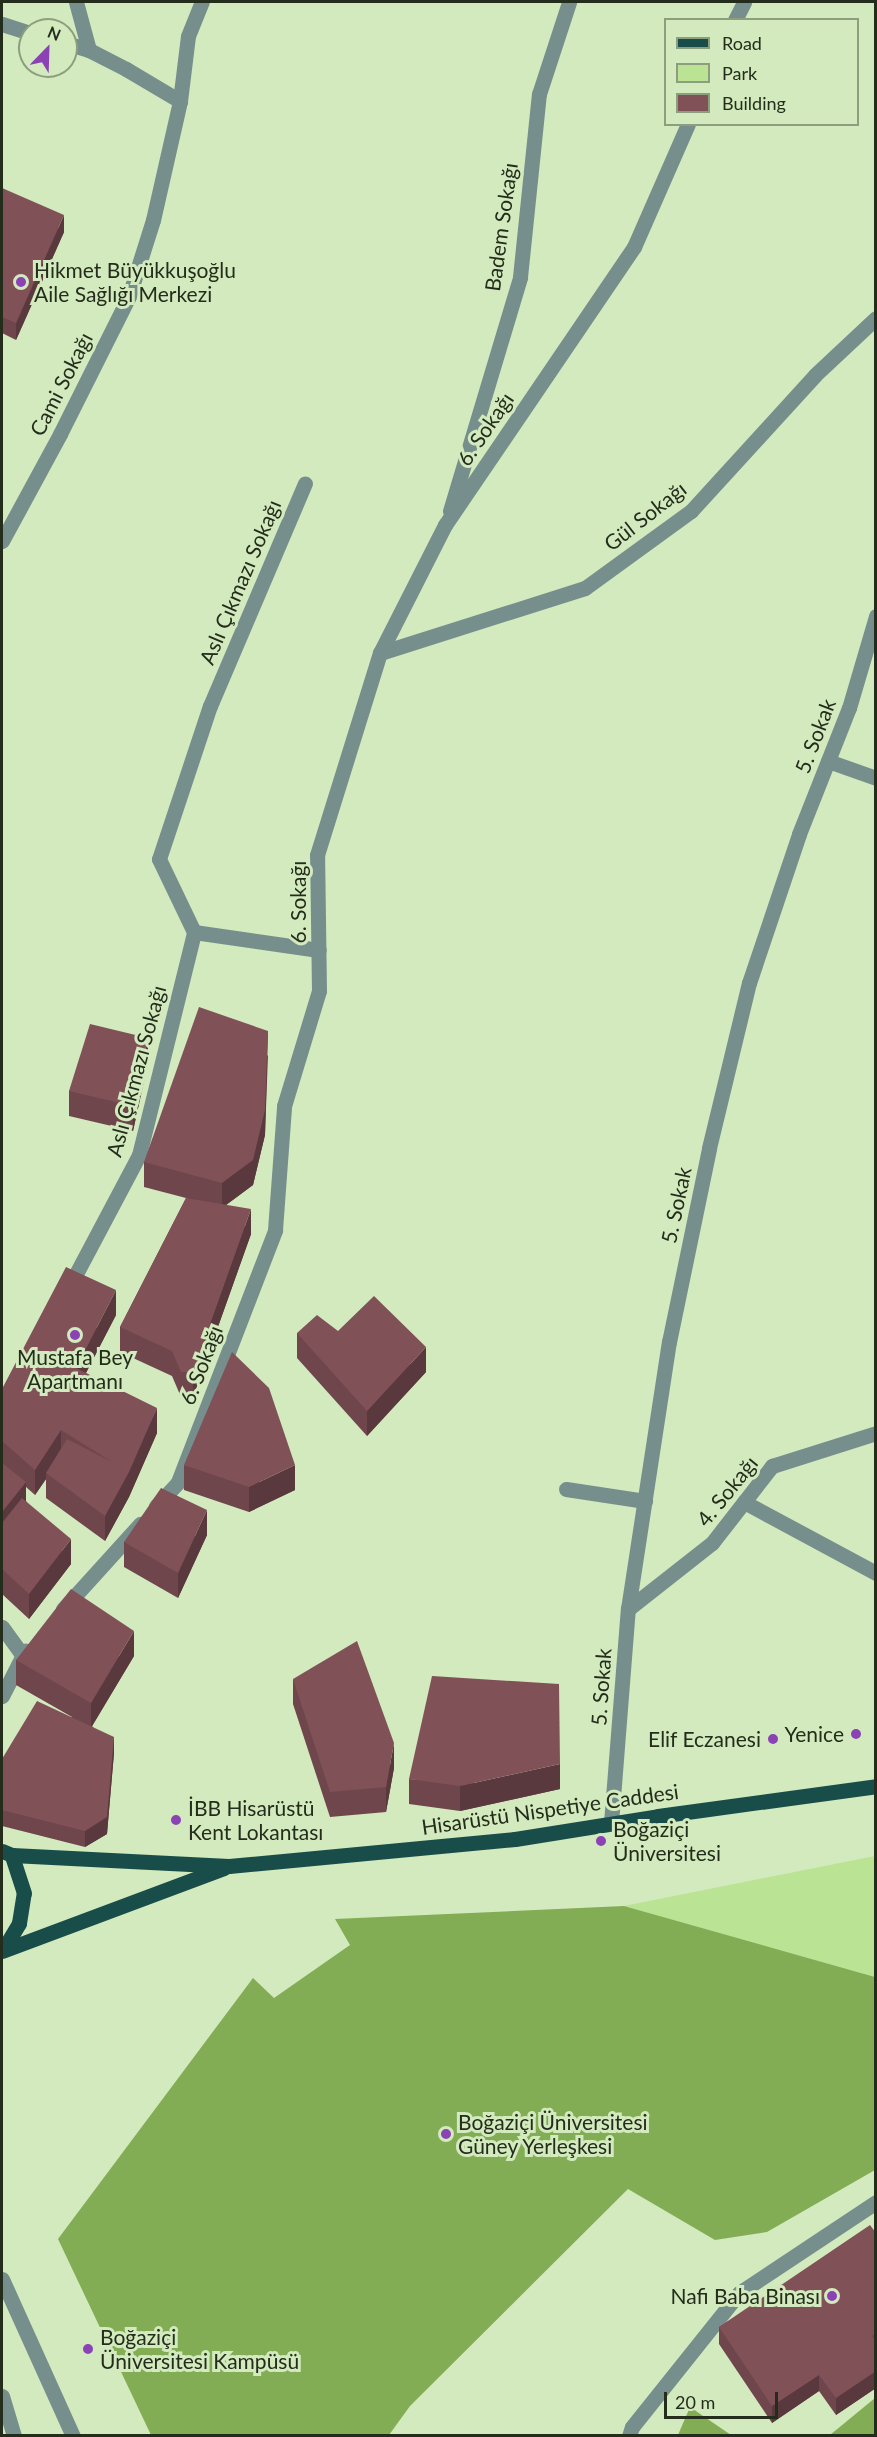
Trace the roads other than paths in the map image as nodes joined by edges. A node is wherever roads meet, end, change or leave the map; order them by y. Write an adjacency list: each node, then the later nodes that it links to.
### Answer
1 (76, 2): 9 (street)
2 (202, 2): 10 (street, Cami Sokağı)
3 (569, 2): 14 (street, Badem Sokağı)
4 (744, 2): 5 (street)
5 (736, 18)
6 (2, 24): 7 (street)
7 (18, 29)
8 (78, 47): 9 (street)
9 (89, 50): 10 (street)
10 (180, 101): 15 (street, Cami Sokağı)
11 (687, 126): 14 (street, 6. Sokağı)
12 (876, 318): 17 (street, Gül Sokağı)
13 (305, 483): 20 (street, Aslı Çıkmazı Sokağı)
14 (446, 525): 17 (street, 6. Sokağı)
15 (2, 541)
16 (876, 616): 18 (street, 5. Sokak)
17 (380, 653): 21 (street, 6. Sokağı)
18 (828, 760): 19 (street); 25 (street, 5. Sokak)
19 (876, 778)
20 (194, 932): 21 (street); 22 (street, Aslı Çıkmazı Sokağı)
21 (319, 950): 29 (street, 6. Sokağı)
22 (60, 1302)
23 (876, 1433): 26 (street, 4. Sokağı)
24 (566, 1489): 25 (street)
25 (645, 1501): 28 (street, 5. Sokak)
26 (744, 1502): 27 (street); 28 (street, 4. Sokağı)
27 (876, 1573)
28 (628, 1610): 35 (street, 5. Sokak)
29 (53, 1620)
30 (2, 1627): 32 (street)
31 (38, 1638): 32 (street)
32 (22, 1655): 33 (street)
33 (2, 1696)
34 (876, 1786): 35 (main road, Hisarüstü Nispetiye Caddesi)
35 (611, 1823): 37 (main road, Hisarüstü Nispetiye Caddesi)
36 (7, 1853): 37 (main road, Hisarüstü Nispetiye Caddesi); 38 (main road)
37 (229, 1866): 38 (main road, Hisarüstü Nispetiye Caddesi)
38 (2, 1951)
39 (876, 2202): 44 (street)
40 (2, 2279): 43 (street)
41 (2, 2396): 42 (street)
42 (14, 2436)
43 (73, 2436)
44 (629, 2436)

